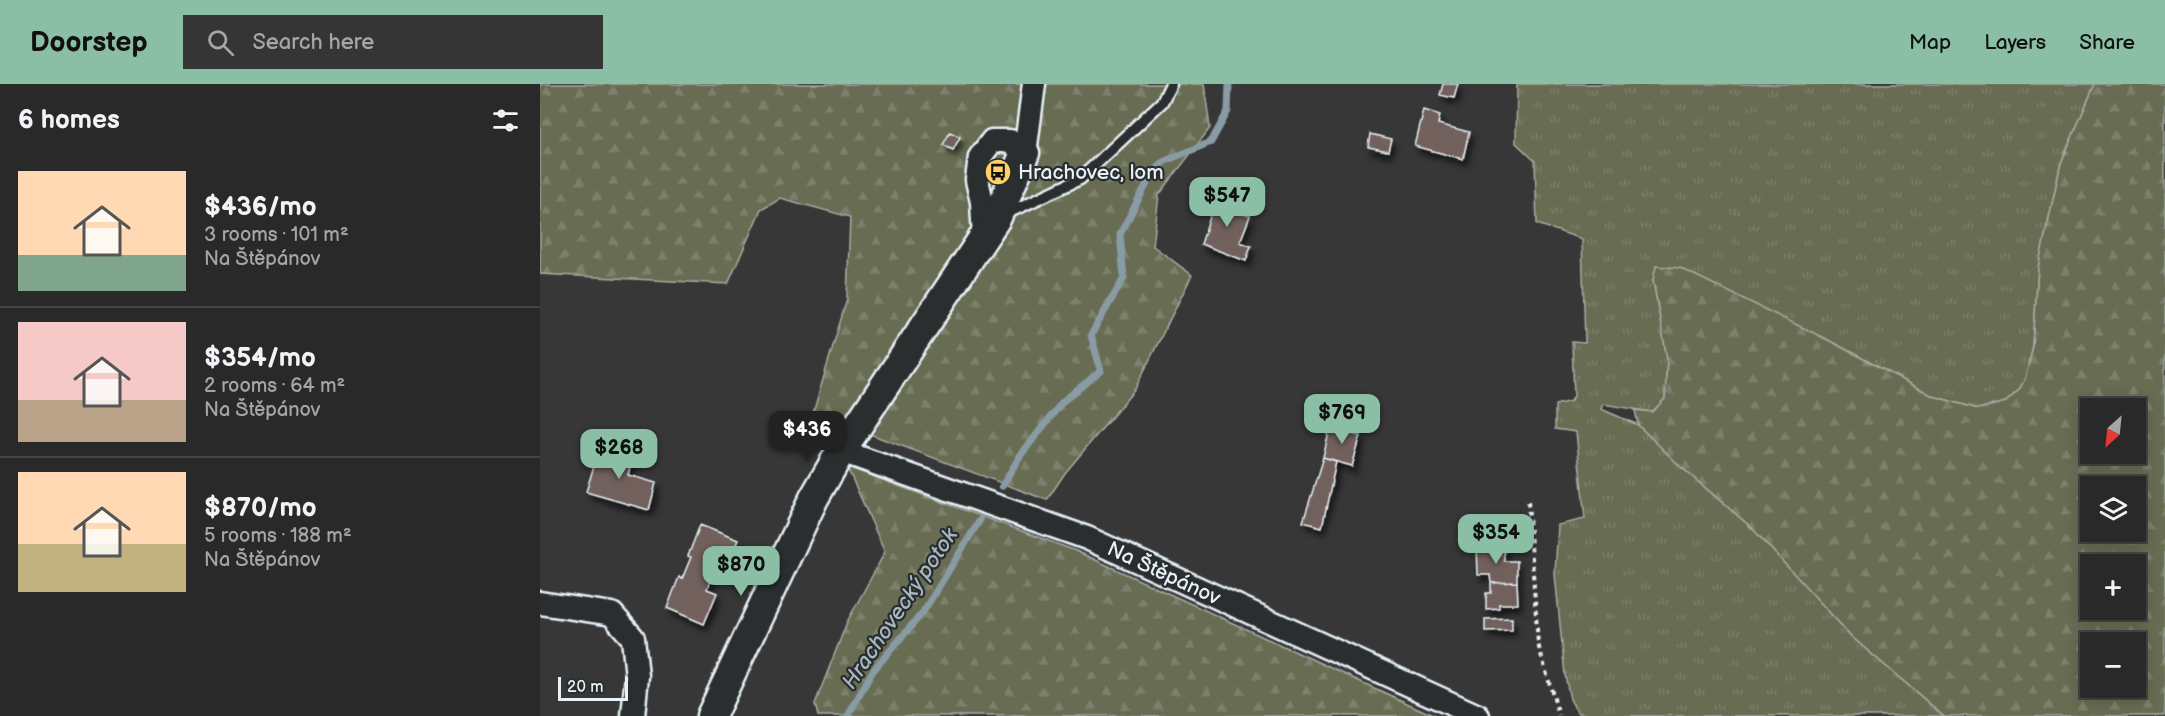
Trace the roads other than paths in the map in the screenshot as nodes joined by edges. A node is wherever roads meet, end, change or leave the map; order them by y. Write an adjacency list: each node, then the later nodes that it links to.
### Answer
1 (1034, 84): 3 (street)
2 (1171, 84): 4 (lane)
3 (1024, 153): 4 (street); 4 (street)
4 (991, 227): 5 (street)
5 (841, 451): 8 (street); 9 (street, Na Štěpánov)
6 (540, 603): 7 (street)
7 (633, 716)
8 (711, 716)
9 (1478, 716)

